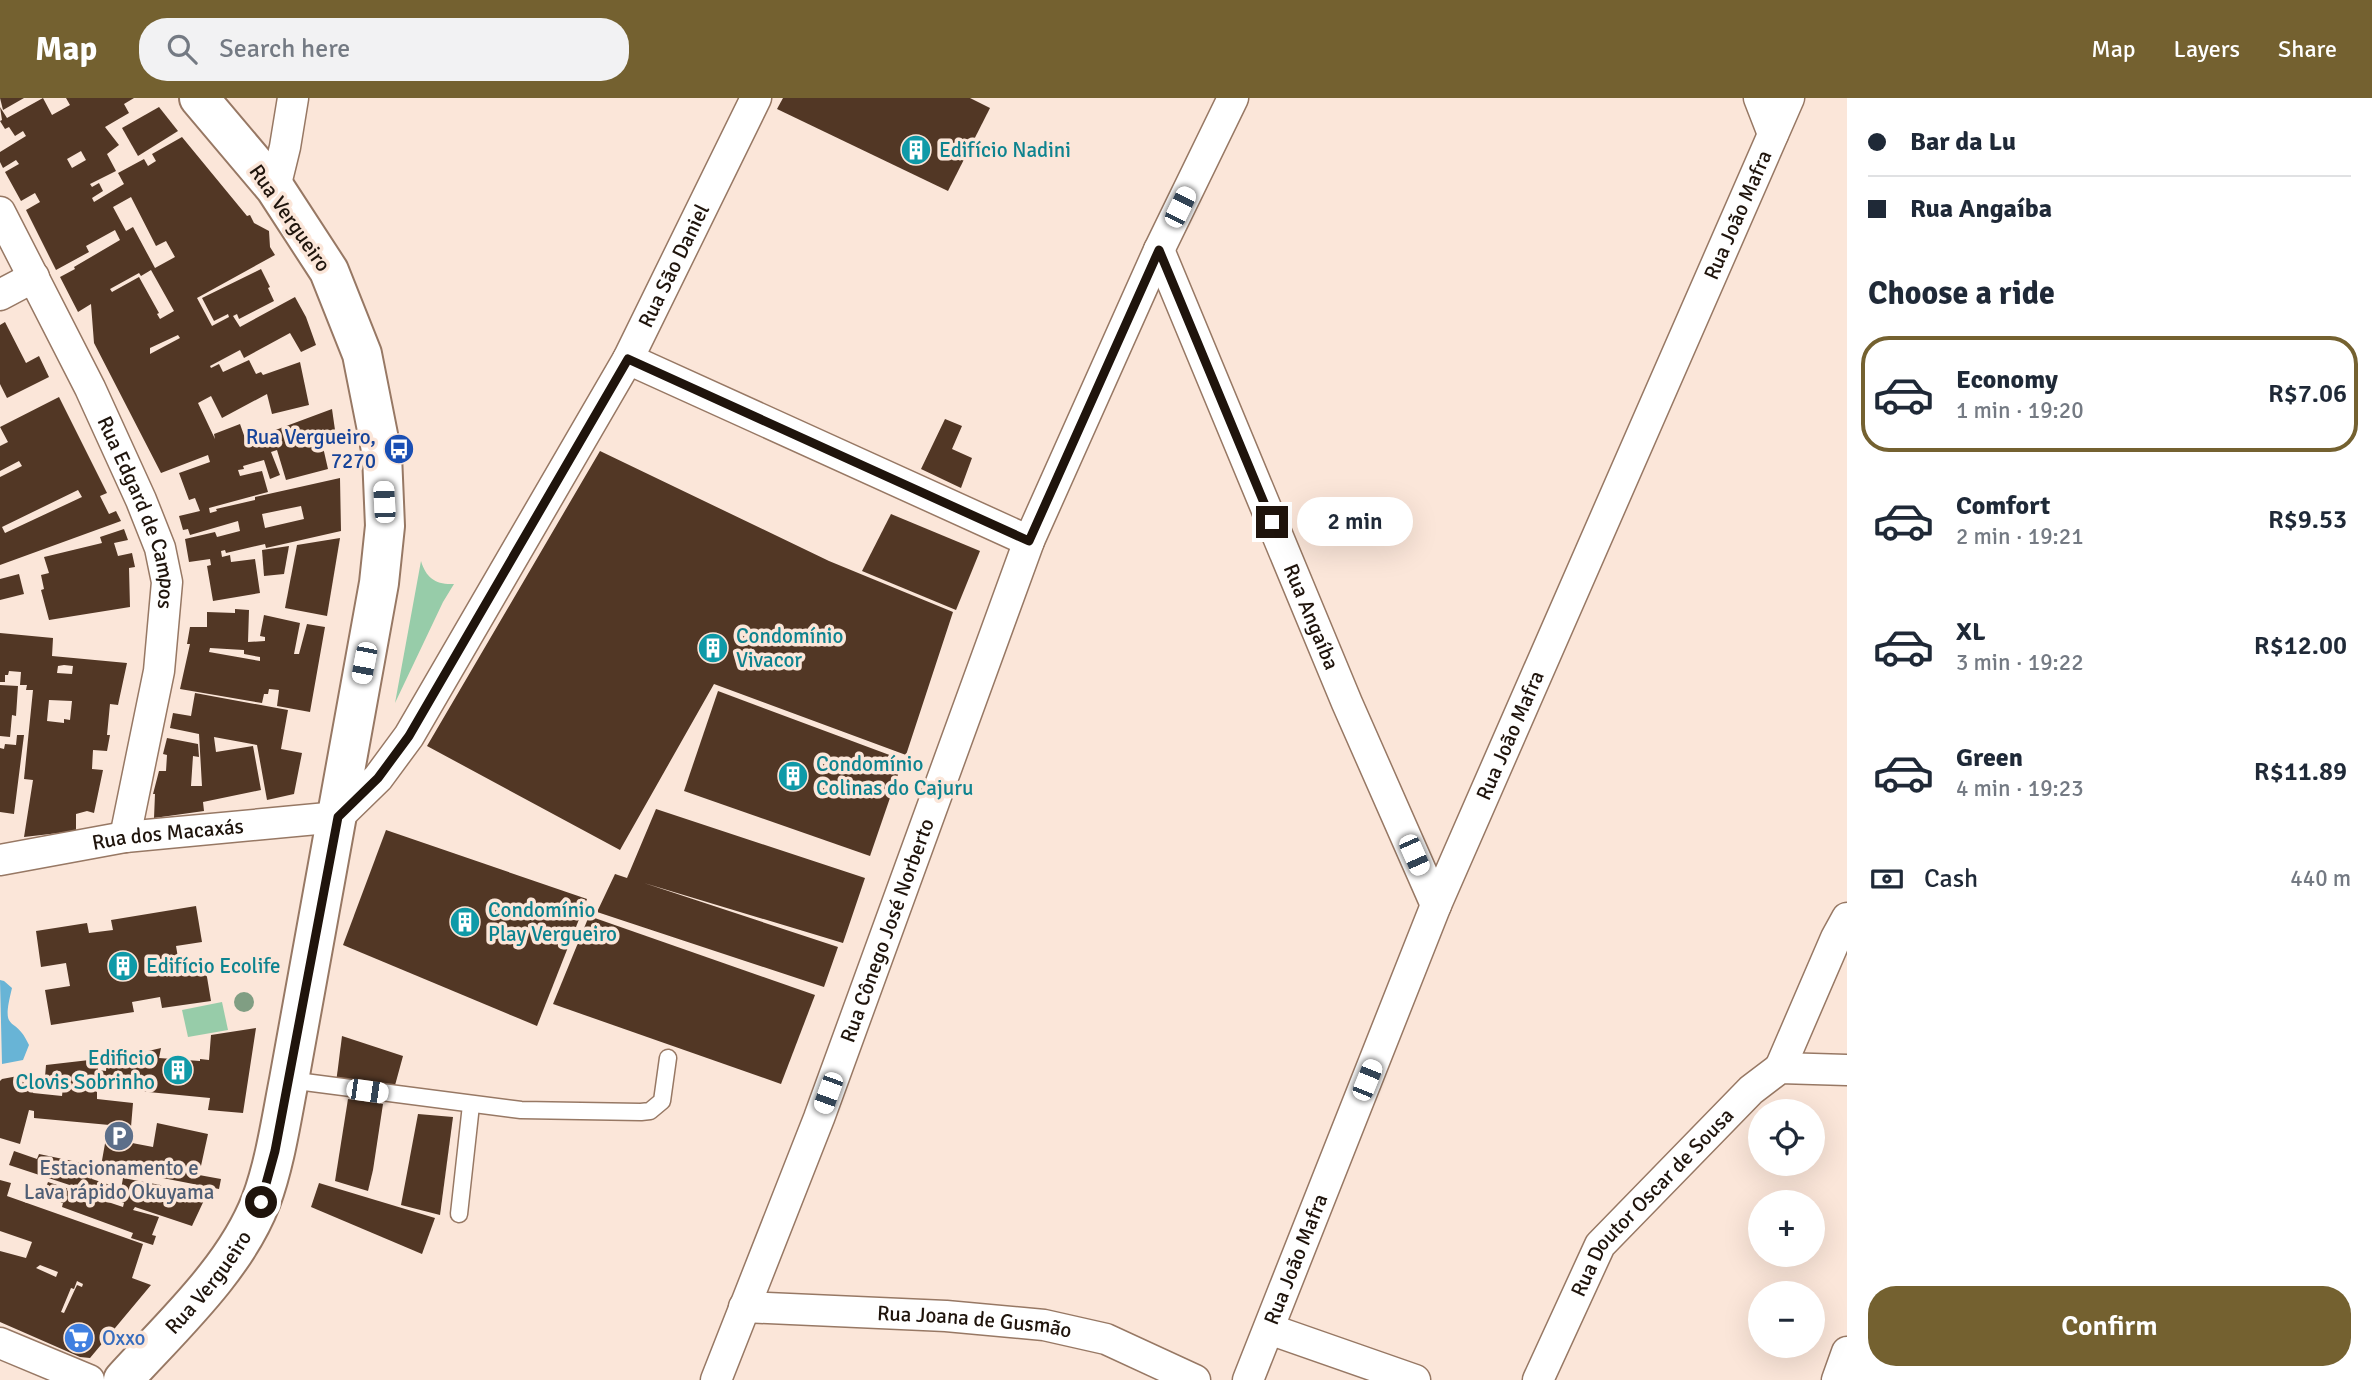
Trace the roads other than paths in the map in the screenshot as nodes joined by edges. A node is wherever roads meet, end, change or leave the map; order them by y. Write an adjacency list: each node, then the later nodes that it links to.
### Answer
1 (199, 98): 8 (main road, Rua Vergueiro)
2 (293, 98): 8 (street)
3 (756, 98): 13 (street, Rua São Daniel)
4 (1233, 98): 10 (street, Rua Cônego José Norberto)
5 (1759, 98): 7 (street)
6 (1789, 98): 7 (street, Rua João Mafra)
7 (1773, 134): 18 (street, Rua João Mafra)
8 (275, 188): 15 (main road, Rua Vergueiro)
9 (0, 212): 11 (street, Rua Edgard de Campos)
10 (1159, 250): 14 (street, Rua Cônego José Norberto); 18 (street, Rua Angaíba)
11 (34, 277): 12 (street); 16 (street, Rua Edgard de Campos)
12 (0, 295)
13 (628, 359): 14 (street); 15 (street, Rua São Daniel)
14 (1029, 541): 26 (street, Rua Cônego José Norberto)
15 (338, 817): 16 (street, Rua dos Macaxás); 23 (main road, Rua Vergueiro)
16 (125, 837): 17 (street, Rua dos Macaxás)
17 (0, 860)
18 (1436, 905): 27 (street, Rua João Mafra)
19 (1847, 918): 21 (street)
20 (668, 1058): 24 (lane)
21 (1780, 1068): 22 (street); 36 (street, Rua Doutor Oscar de Sousa)
22 (1847, 1070)
23 (289, 1080): 24 (lane); 31 (main road, Rua Vergueiro)
24 (471, 1105): 25 (lane)
25 (459, 1214)
26 (744, 1307): 32 (street, Rua Cônego José Norberto); 33 (street, Rua Joana de Gusmão)
27 (1269, 1329): 34 (street, Rua João Mafra); 35 (street)
28 (0, 1343): 30 (street)
29 (1847, 1352): 37 (street)
30 (89, 1380)
31 (123, 1380)
32 (716, 1380)
33 (1195, 1380)
34 (1248, 1380)
35 (1415, 1380)
36 (1538, 1380)
37 (1837, 1380)

